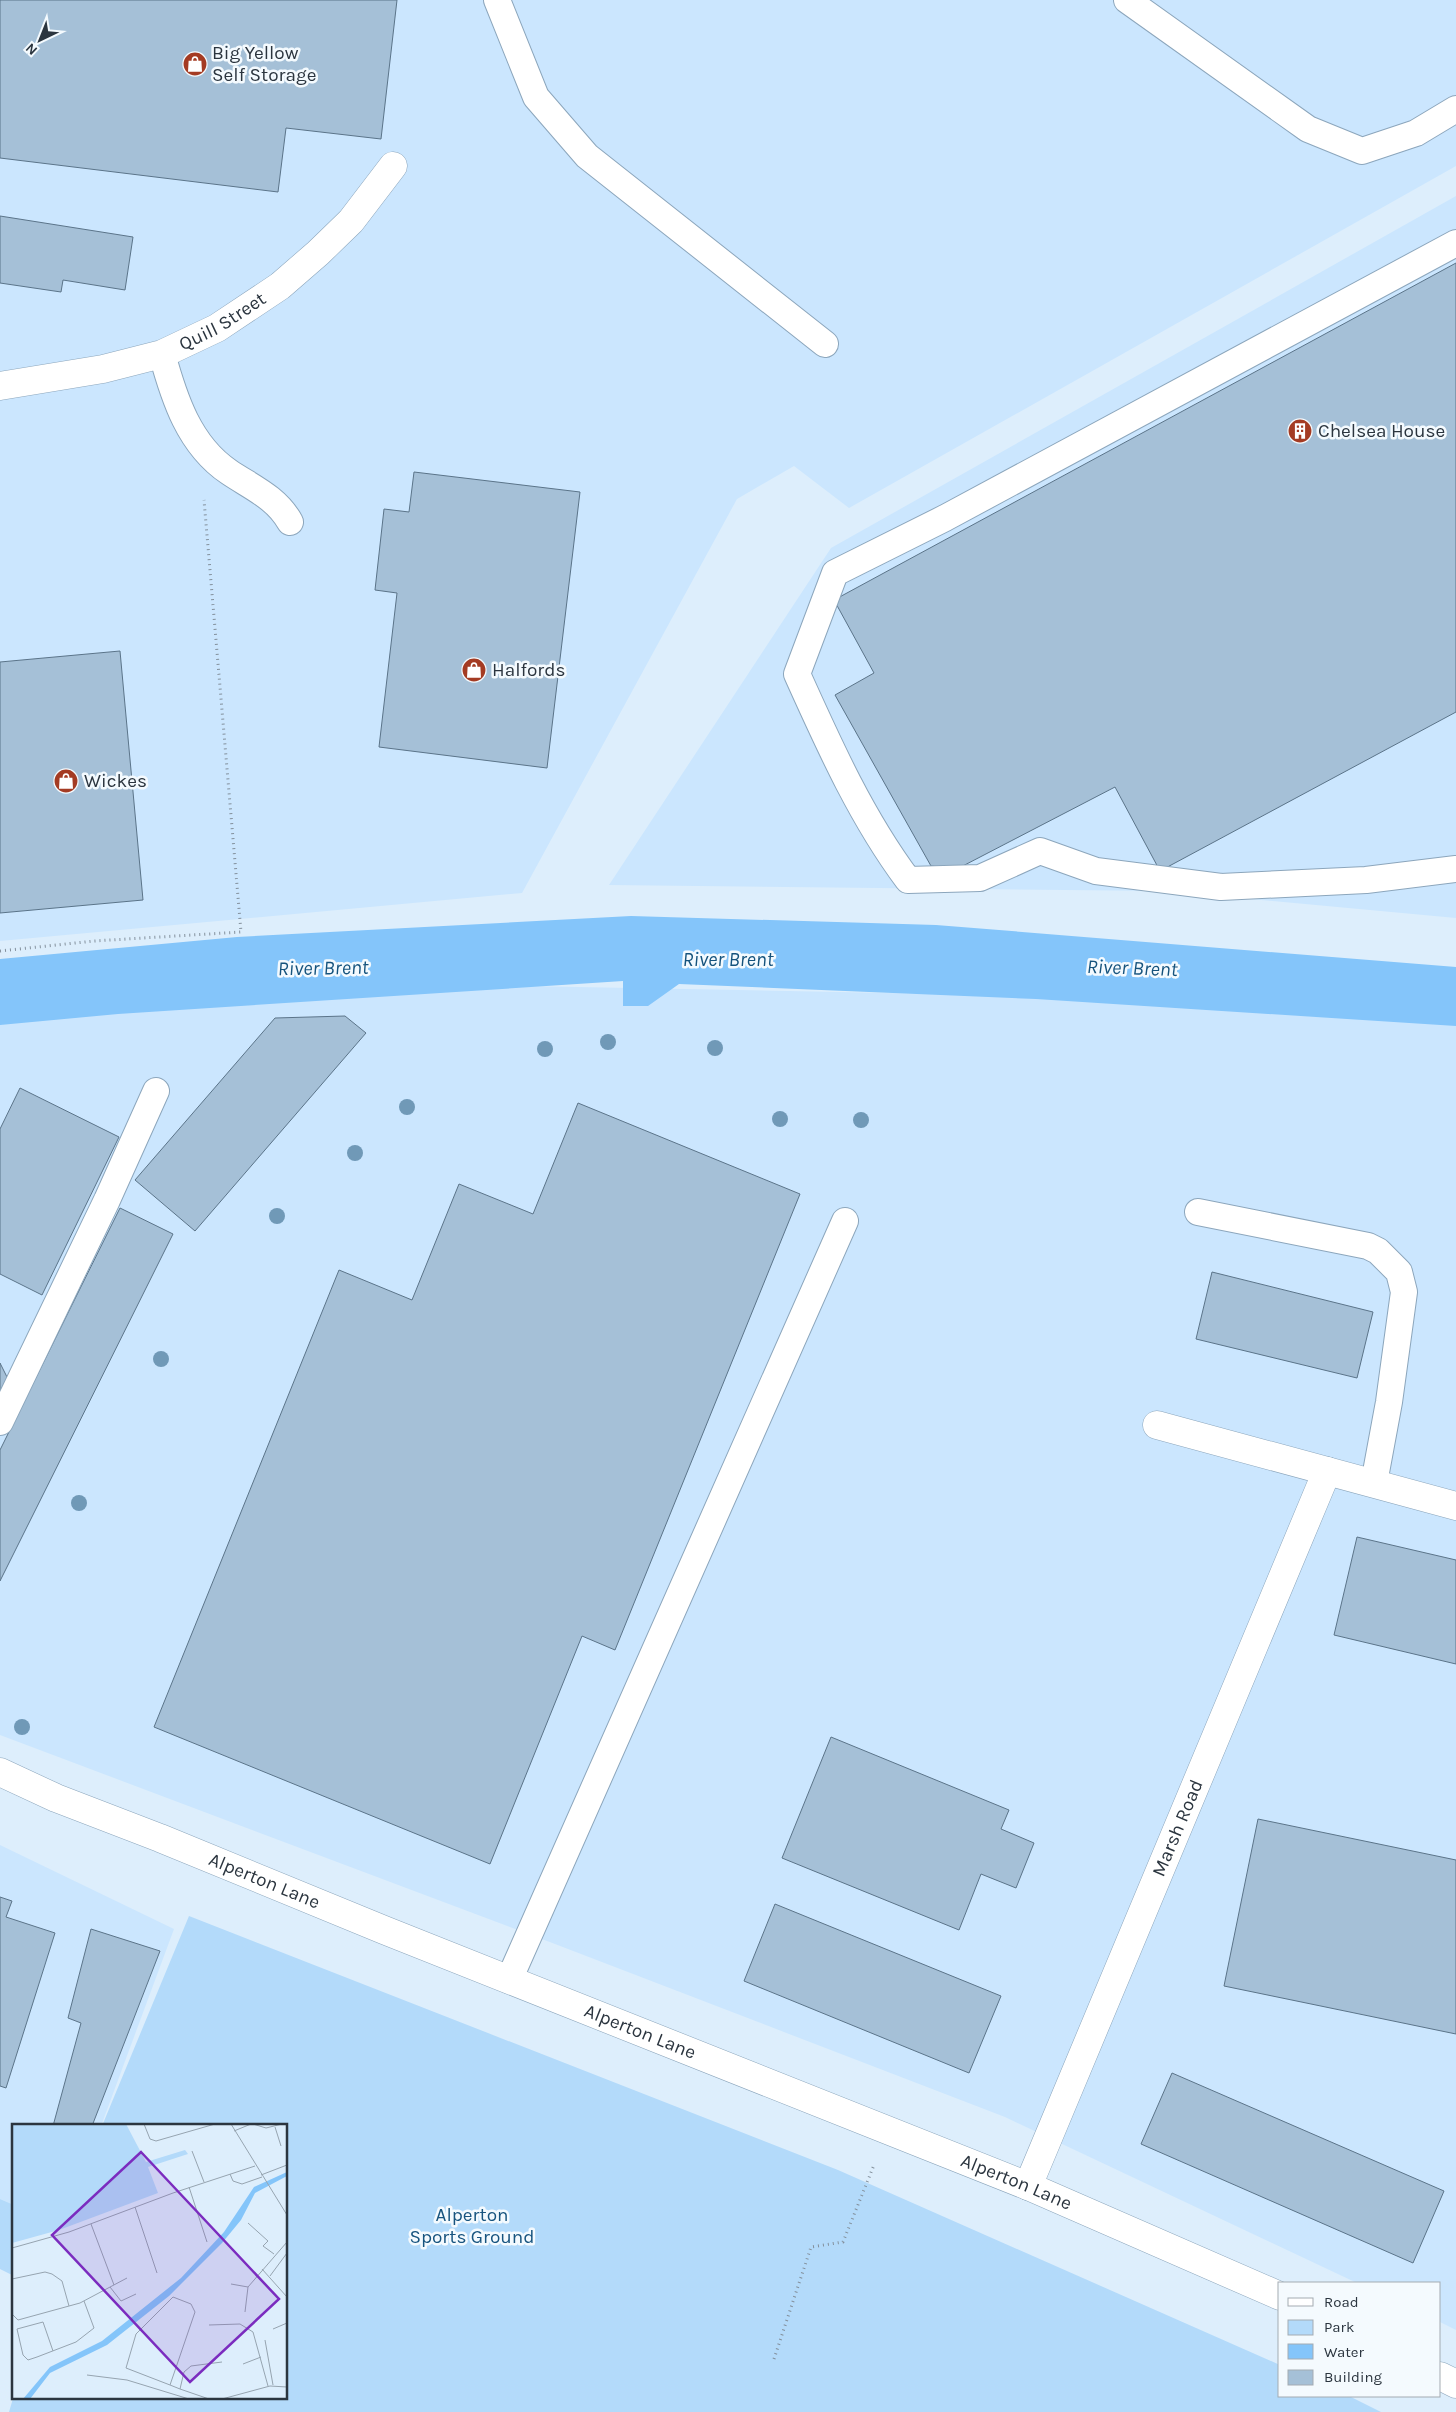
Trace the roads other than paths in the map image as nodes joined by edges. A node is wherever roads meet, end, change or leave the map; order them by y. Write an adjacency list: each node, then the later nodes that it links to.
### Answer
1 (498, 0): 6 (lane)
2 (1127, 0): 3 (lane)
3 (1456, 109)
4 (393, 166): 7 (street, Quill Street)
5 (1456, 243): 10 (lane)
6 (825, 344)
7 (162, 354): 8 (street, Quill Street); 9 (lane)
8 (0, 386)
9 (290, 522)
10 (1456, 869)
11 (156, 1091): 14 (lane)
12 (1198, 1212): 17 (lane)
13 (845, 1221): 20 (lane)
14 (0, 1422)
15 (1157, 1425): 16 (street)
16 (1327, 1471): 17 (street); 21 (street, Marsh Road)
17 (1374, 1483): 18 (street)
18 (1456, 1506)
19 (0, 1772): 20 (street, Alperton Lane)
20 (509, 1980): 21 (street, Alperton Lane)
21 (1028, 2186): 22 (street, Alperton Lane)
22 (1278, 2295)
23 (1441, 2376): 24 (street)
24 (1456, 2384)

